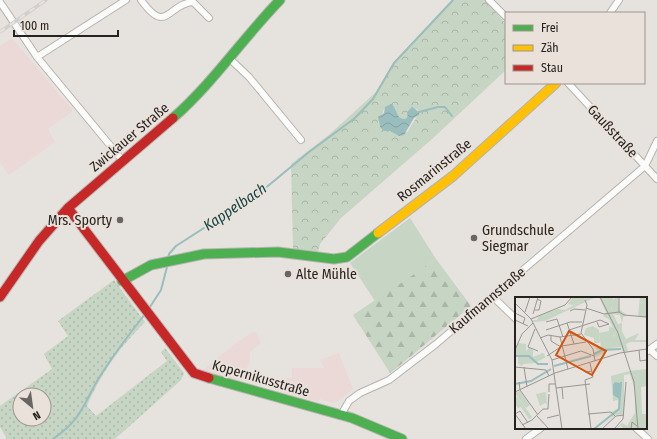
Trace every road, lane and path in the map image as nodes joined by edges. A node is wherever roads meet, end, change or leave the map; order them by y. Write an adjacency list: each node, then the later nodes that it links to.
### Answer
1 (126, 0): 10 (street)
2 (141, 0): 9 (street)
3 (280, 0): 11 (street, Zwickauer Straße)
4 (489, 0): 8 (street)
5 (619, 0): 7 (street)
6 (0, 2): 10 (street)
7 (611, 12)
8 (505, 16)
9 (209, 18)
10 (37, 58): 17 (street)
11 (229, 58): 14 (street); 17 (street, Zwickauer Straße)
12 (555, 84): 21 (street, Rosmarinstraße)
13 (569, 84): 18 (street, Gaußstraße)
14 (301, 140)
15 (657, 141): 16 (street, Kaufmannstraße)
16 (654, 152): 18 (street, Kaufmannstraße)
17 (123, 161): 20 (street, Zwickauer Straße)
18 (645, 166): 19 (street, Gaußstraße); 22 (street, Kaufmannstraße)
19 (657, 179)
20 (68, 208): 21 (street, Kopernikusstraße); 23 (street, Zwickauer Straße)
21 (122, 281): 28 (street, Kopernikusstraße)
22 (492, 296): 24 (street); 28 (street, Kaufmannstraße)
23 (0, 297)
24 (515, 318)
25 (657, 344): 26 (street)
26 (648, 351): 27 (street)
27 (657, 356)
28 (341, 415): 31 (street, Kopernikusstraße)
29 (540, 429): 32 (street)
30 (637, 429): 33 (street)
31 (402, 439)
32 (526, 439)
33 (648, 439)

